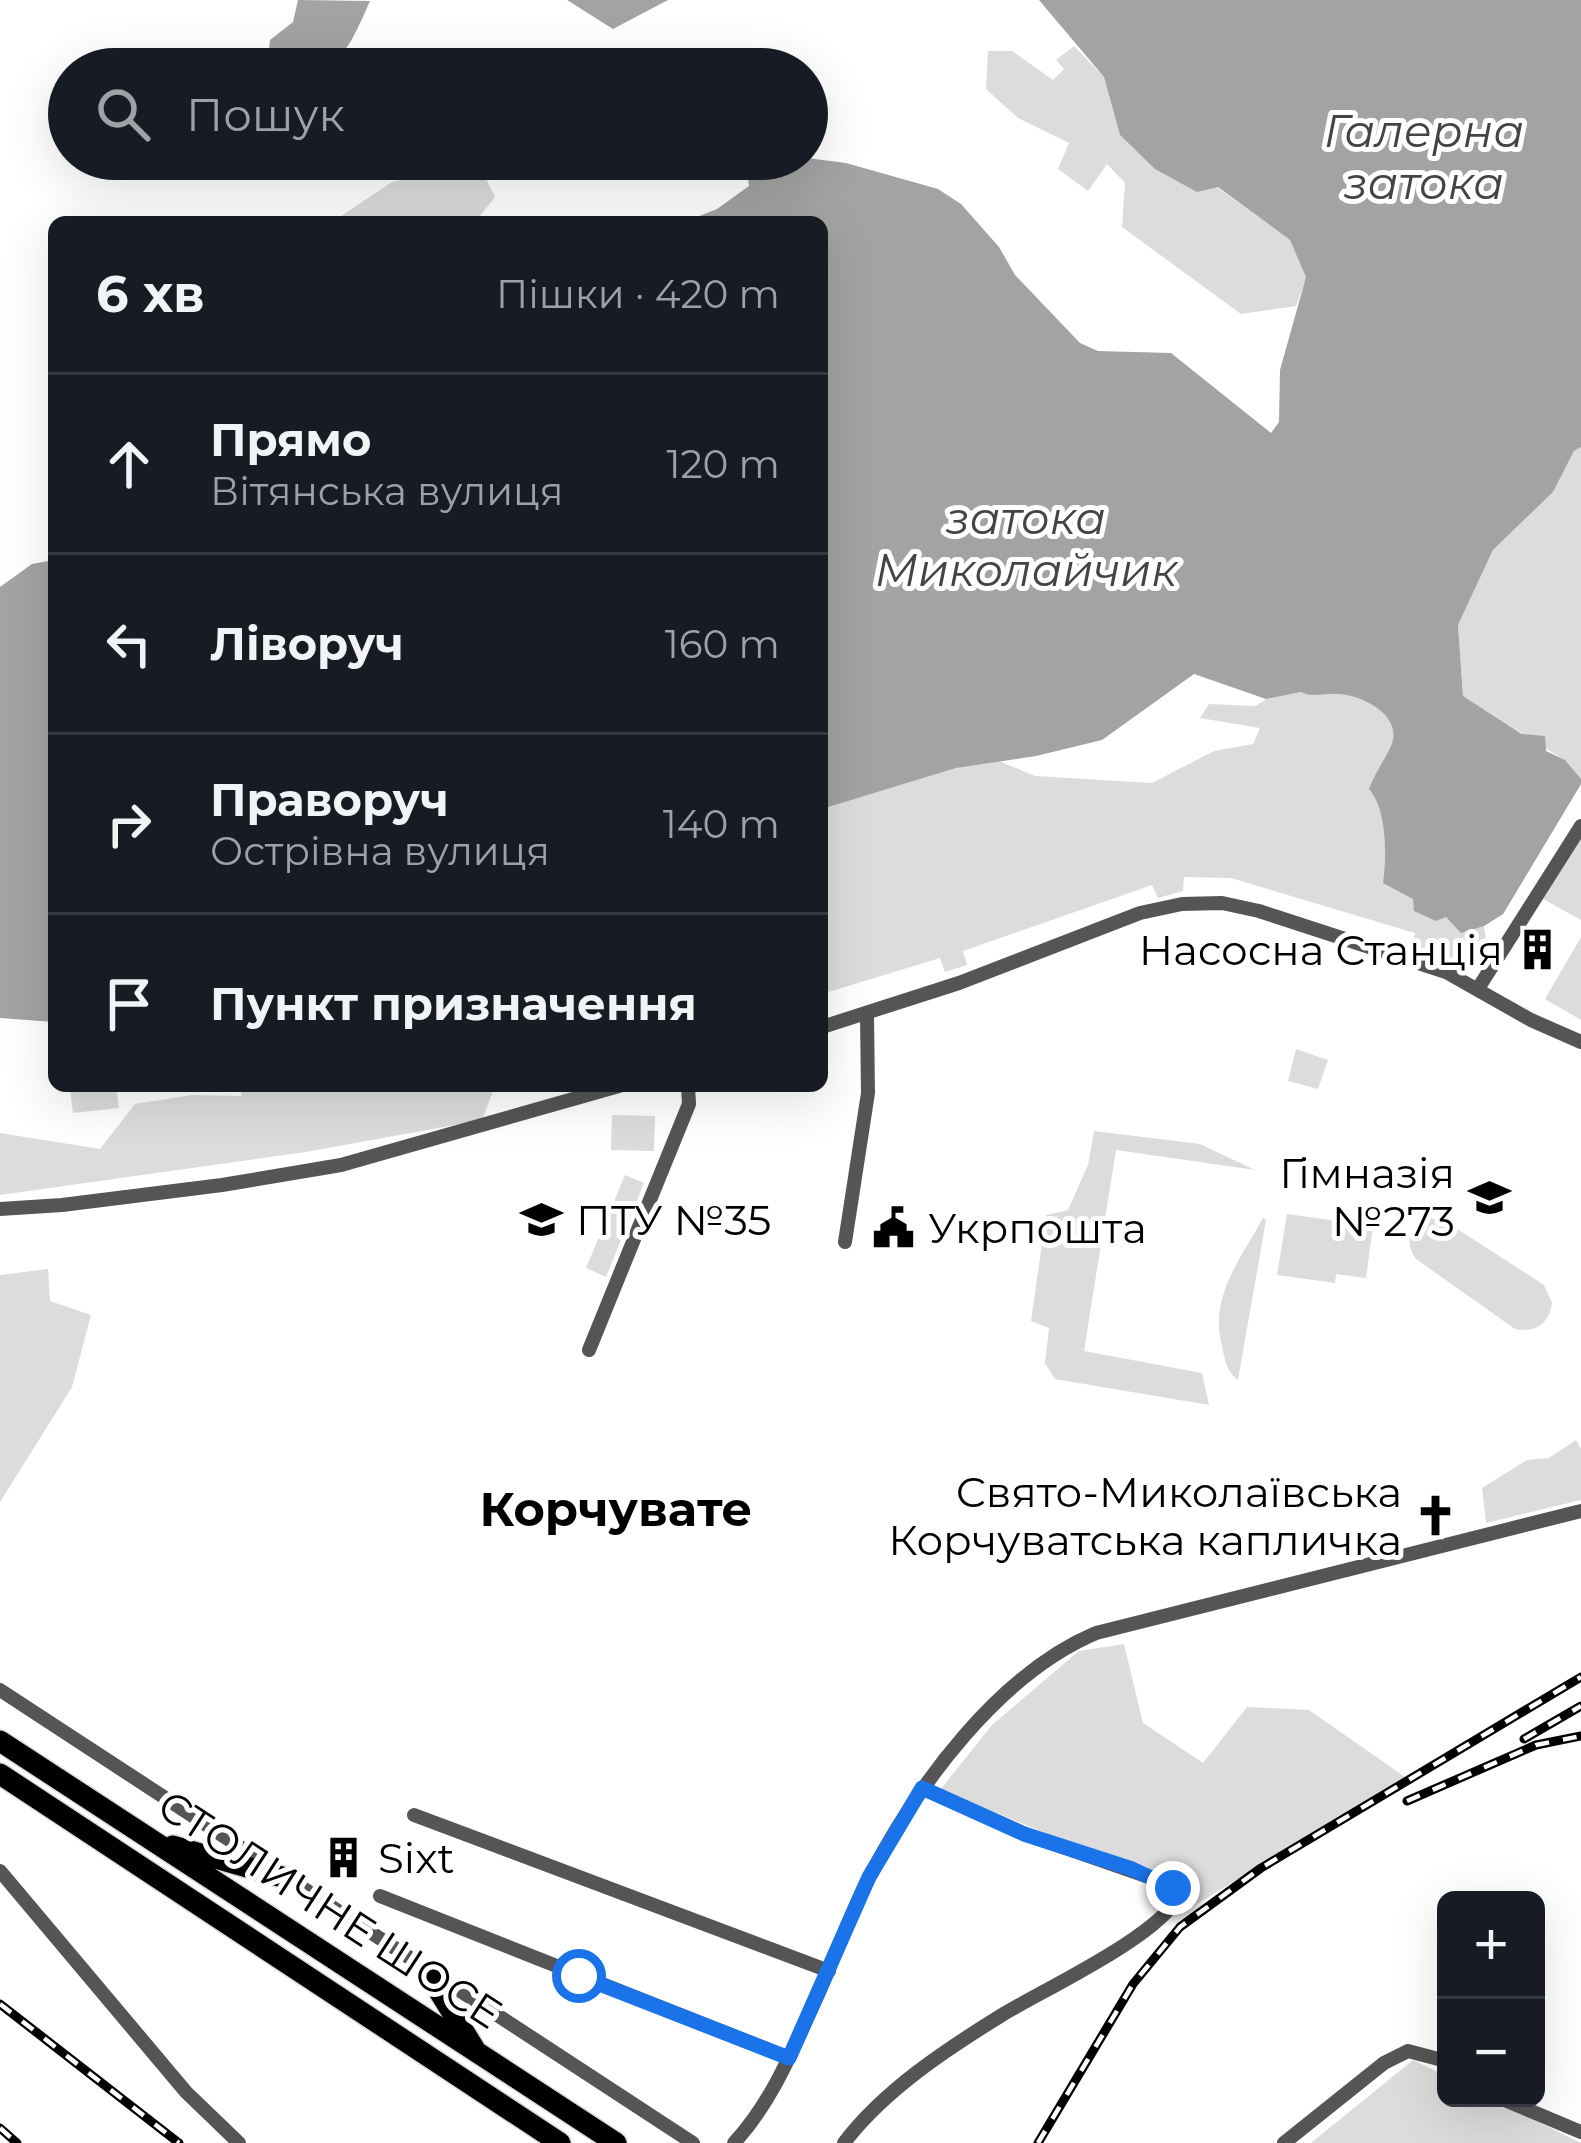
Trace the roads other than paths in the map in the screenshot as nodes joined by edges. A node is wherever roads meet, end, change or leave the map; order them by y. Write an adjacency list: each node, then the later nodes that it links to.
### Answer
1 (1581, 826): 2 (street)
2 (1479, 987): 3 (street); 5 (street)
3 (867, 1015): 4 (street); 9 (street)
4 (828, 1025)
5 (1581, 1042)
6 (598, 1092): 8 (street)
7 (688, 1092): 10 (street)
8 (0, 1209)
9 (845, 1242)
10 (589, 1350)
11 (1581, 1511): 15 (street)
12 (0, 1690): 19 (street)
13 (0, 1741): 17 (highway, СТОЛИЧНЕ ШОСЕ)
14 (0, 1774): 29 (highway, СТОЛИЧНЕ ШОСЕ)
15 (922, 1788): 22 (street); 33 (street)
16 (413, 1816): 22 (street)
17 (155, 1841): 19 (highway); 23 (highway, СТОЛИЧНЕ ШОСЕ)
18 (0, 1871): 28 (street)
19 (282, 1876): 21 (street)
20 (380, 1896): 24 (street)
21 (426, 1970): 23 (highway); 31 (street)
22 (829, 1971): 24 (street)
23 (477, 2053): 30 (highway, СТОЛИЧНЕ ШОСЕ)
24 (789, 2058): 32 (street)
25 (1437, 2059): 34 (street)
26 (1521, 2107): 27 (street)
27 (1581, 2132)
28 (239, 2143)
29 (560, 2143)
30 (616, 2143)
31 (693, 2143)
32 (734, 2143)
33 (844, 2143)
34 (1284, 2143)

